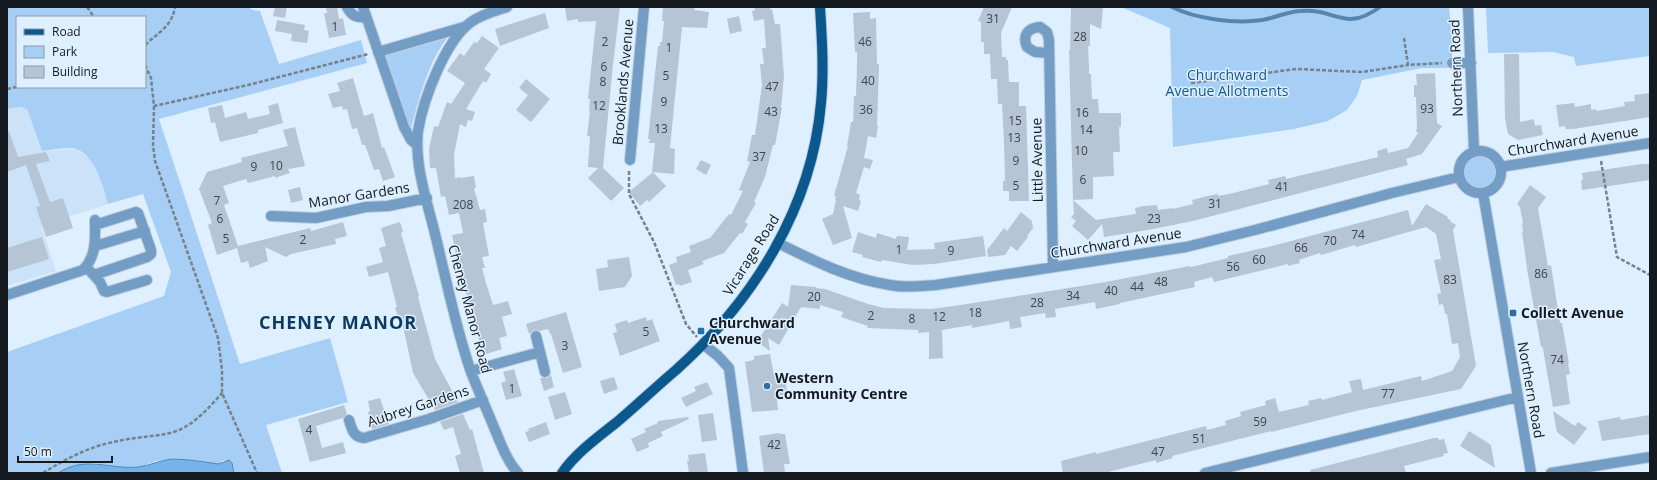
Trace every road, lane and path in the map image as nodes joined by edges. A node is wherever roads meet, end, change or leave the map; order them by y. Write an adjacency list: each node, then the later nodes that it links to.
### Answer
1 (87, 7): 10 (path)
2 (175, 7): 13 (path)
3 (347, 7): 9 (street)
4 (507, 7): 8 (street, Cheney Manor Road)
5 (644, 7): 26 (street, Brooklands Avenue)
6 (820, 7): 33 (main road, Vicarage Road)
7 (1468, 7): 17 (street, Northern Road)
8 (480, 11): 11 (street, Cheney Manor Road)
9 (365, 12): 14 (street)
10 (93, 16)
11 (464, 27): 14 (street, Cheney Manor Road); 23 (street, Cheney Manor Road)
12 (1404, 38): 18 (path)
13 (146, 44)
14 (378, 52): 21 (path); 23 (street, Cheney Manor Road)
15 (1049, 53): 36 (street, Little Avenue)
16 (1452, 63): 17 (street); 18 (path)
17 (1471, 63): 25 (street, Northern Road)
18 (1408, 65): 20 (path)
19 (146, 67): 21 (path)
20 (1191, 83)
21 (154, 106): 46 (path)
22 (1650, 143): 24 (street, Churchward Avenue)
23 (417, 145): 30 (street, Cheney Manor Road)
24 (1600, 150): 27 (street, Churchward Avenue); 38 (path)
25 (1474, 151): 27 (street, Churchward Avenue); 28 (street)
26 (630, 160): 42 (path)
27 (1500, 167): 29 (street, Churchward Avenue)
28 (1459, 177): 29 (street); 36 (street, Churchward Avenue)
29 (1483, 193): 47 (street, Northern Road)
30 (427, 198): 31 (street, Manor Gardens); 44 (street, Cheney Manor Road)
31 (270, 216)
32 (145, 231): 34 (street); 34 (street); 37 (street)
33 (778, 243): 36 (street, Churchward Avenue); 42 (main road, Vicarage Road)
34 (95, 246): 35 (street)
35 (86, 266): 37 (street); 40 (street)
36 (1053, 267)
37 (94, 275): 39 (street)
38 (1650, 275)
39 (147, 280)
40 (7, 295)
41 (536, 336): 43 (street)
42 (702, 344): 54 (main road, Vicarage Road); 55 (street)
43 (540, 352): 44 (street); 45 (street)
44 (471, 371): 48 (street, Cheney Manor Road)
45 (545, 372)
46 (222, 393): 51 (path); 52 (path)
47 (1518, 398): 56 (street); 57 (street, Northern Road)
48 (482, 400): 49 (street, Aubrey Gardens); 53 (street, Cheney Manor Road)
49 (350, 420)
50 (1650, 457): 58 (street)
51 (43, 473)
52 (257, 473)
53 (518, 473)
54 (562, 473)
55 (743, 473)
56 (1205, 473)
57 (1532, 473)
58 (1551, 473)

